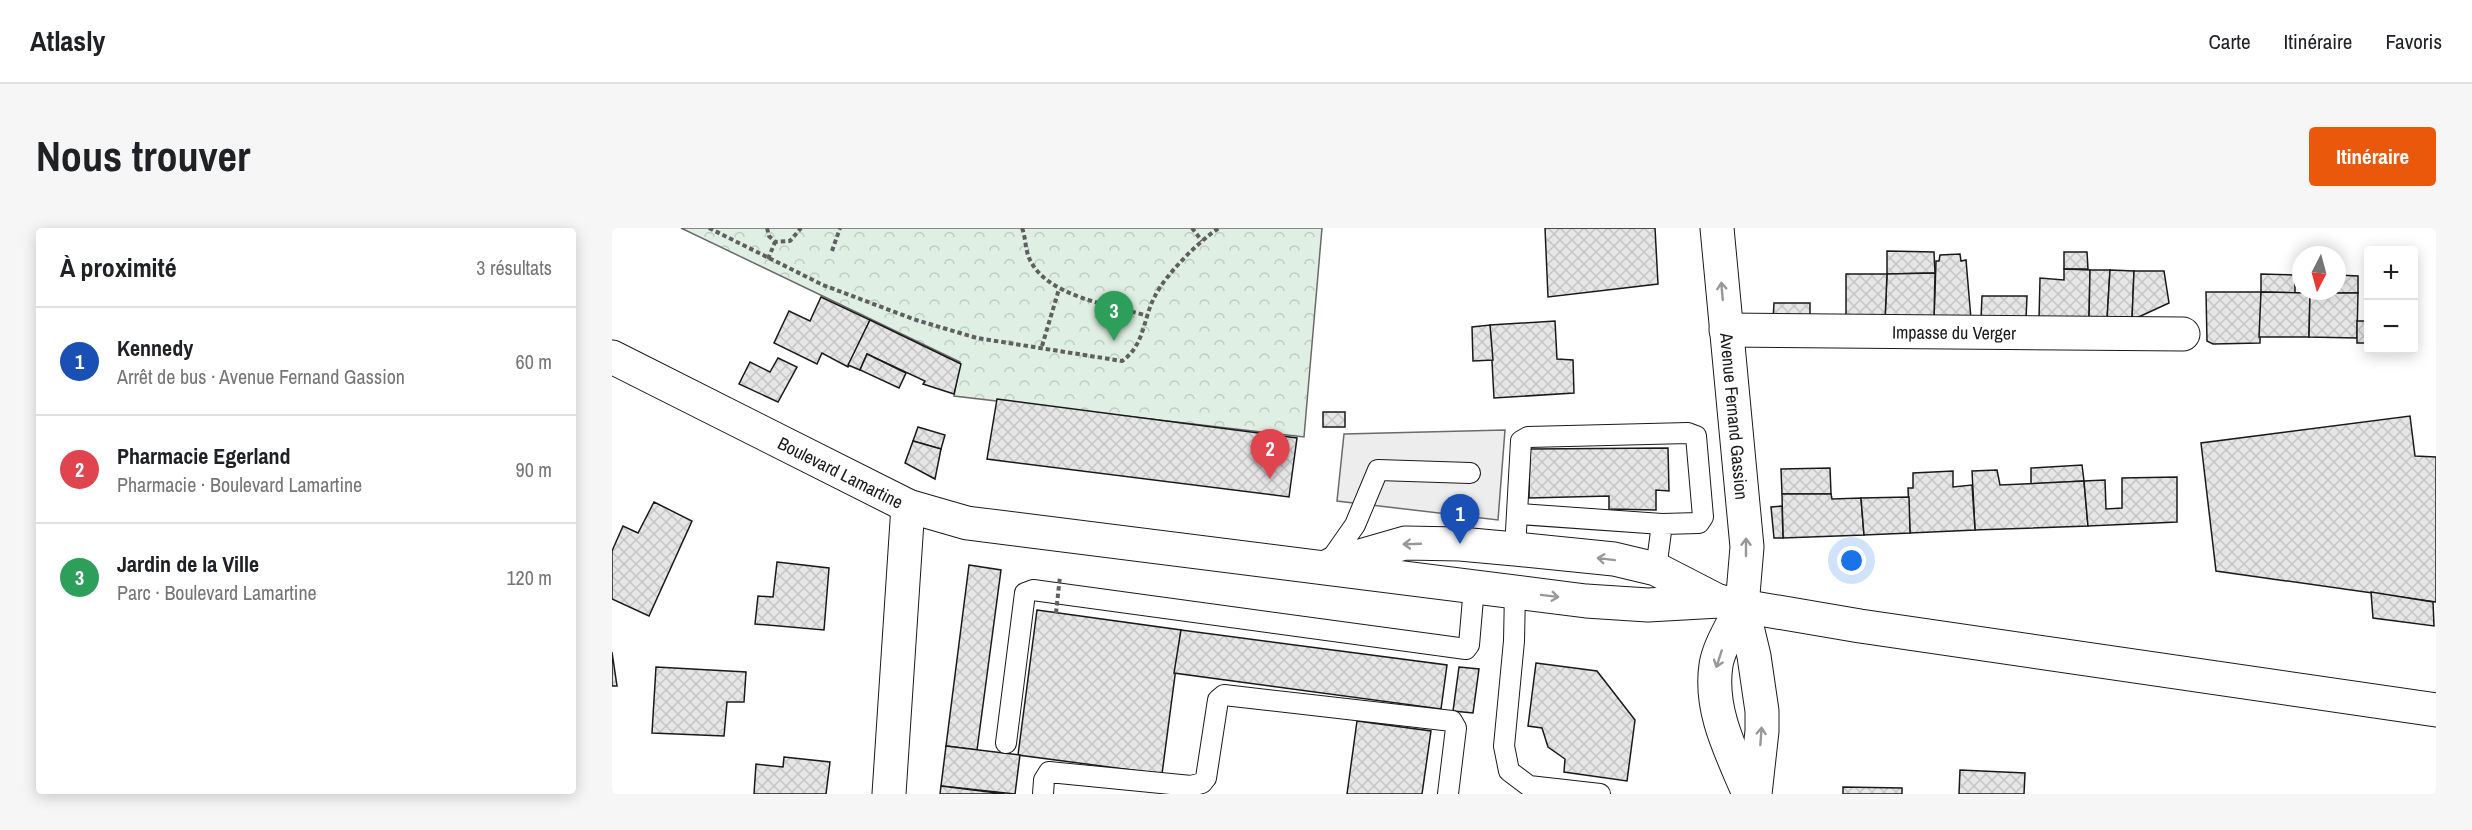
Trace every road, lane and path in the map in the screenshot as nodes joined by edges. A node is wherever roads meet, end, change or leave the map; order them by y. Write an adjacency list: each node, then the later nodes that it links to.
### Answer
1 (709, 228): 12 (path)
2 (767, 228): 10 (path)
3 (801, 228): 10 (path)
4 (840, 228): 11 (path)
5 (1022, 228): 13 (path)
6 (1192, 228): 9 (path)
7 (1219, 228): 9 (path)
8 (1717, 228): 15 (street, Avenue Fernand Gassion, one-way to 8)
9 (1202, 241): 14 (path)
10 (776, 242): 12 (path)
11 (832, 251)
12 (768, 259): 17 (path)
13 (1059, 289): 14 (path); 17 (path)
14 (1149, 316): 17 (path)
15 (1726, 330): 16 (street, Impasse du Verger); 29 (street, Avenue Fernand Gassion, one-way to 15)
16 (2183, 334)
17 (1042, 346)
18 (612, 357): 20 (street, Boulevard Lamartine)
19 (1470, 473): 24 (lane)
20 (908, 506): 24 (street); 33 (street, Boulevard Lamartine)
21 (1519, 514): 22 (lane); 22 (lane); 23 (lane)
22 (1662, 524): 25 (lane)
23 (1515, 549): 24 (street, one-way to 24); 25 (street, one-way to 23)
24 (1325, 567): 27 (street)
25 (1656, 569): 29 (street)
26 (1060, 576): 30 (path, bridge)
27 (1474, 587): 28 (street); 32 (lane)
28 (1515, 592): 29 (street, one-way to 29); 36 (lane)
29 (1730, 603): 31 (street); 37 (street, Avenue Fernand Gassion, one-way to 37); 38 (street, Avenue Fernand Gassion, one-way to 29)
30 (1056, 613)
31 (2436, 710)
32 (1006, 743)
33 (889, 794)
34 (1043, 794): 35 (lane)
35 (1448, 794)
36 (1600, 794)
37 (1749, 794)
38 (1755, 794)

